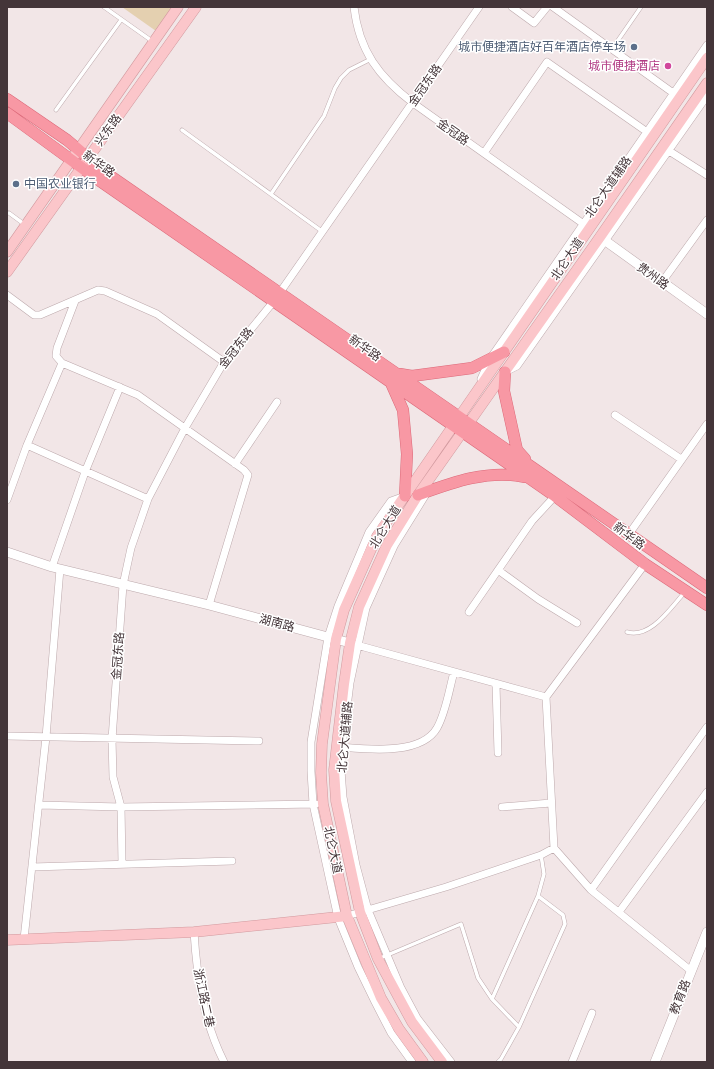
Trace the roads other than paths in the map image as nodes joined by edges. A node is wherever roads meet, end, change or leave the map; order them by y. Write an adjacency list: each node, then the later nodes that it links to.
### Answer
1 (104, 7): 10 (lane)
2 (178, 7): 11 (main road, 兴东路)
3 (196, 7): 28 (main road, 兴东路)
4 (354, 7): 15 (street, 金冠路)
5 (479, 7): 20 (street, 金冠东路)
6 (512, 7): 7 (street)
7 (547, 7)
8 (553, 7): 13 (street)
9 (641, 7): 13 (lane)
10 (121, 20): 11 (lane); 21 (lane)
11 (154, 43): 26 (main road, 兴东路)
12 (707, 45): 17 (street)
13 (612, 49): 17 (street)
14 (707, 58): 17 (main road, 北仑大道)
15 (370, 59): 20 (street, 金冠路); 32 (lane)
16 (707, 83): 25 (main road, 北仑大道)
17 (676, 95): 24 (main road, 北仑大道)
18 (707, 96): 25 (street)
19 (7, 99): 26 (main road, 新华路)
20 (413, 104): 27 (street, 金冠路); 37 (street, 金冠东路)
21 (56, 110)
22 (7, 113): 29 (main road, 新华路)
23 (182, 130): 32 (lane)
24 (650, 134): 27 (street); 36 (main road, 北仑大道)
25 (666, 149): 31 (street); 38 (main road, 北仑大道)
26 (78, 150): 28 (main road, 新华路); 29 (main road, 兴东路)
27 (484, 153): 36 (street, 金冠路)
28 (88, 158): 30 (main road, 兴东路); 43 (main road, 新华路)
29 (72, 160): 30 (main road, 新华路); 35 (main road, 兴东路)
30 (82, 167): 40 (main road, 兴东路); 43 (main road, 新华路)
31 (707, 175)
32 (270, 194): 37 (lane)
33 (9, 213): 35 (lane)
34 (707, 220): 41 (street)
35 (26, 225): 39 (main road, 兴东路)
36 (586, 225): 46 (main road, 北仑大道); 47 (street, 北仑大道辅路)
37 (323, 232): 43 (street, 金冠东路)
38 (603, 239): 41 (street, 贵州路); 50 (main road, 北仑大道)
39 (7, 252)
40 (7, 272)
41 (662, 282): 45 (street, 贵州路)
42 (7, 295): 44 (street)
43 (277, 297): 48 (street, 金冠东路); 51 (main road, 新华路)
44 (75, 301): 48 (street); 49 (street)
45 (707, 314)
46 (504, 352): 47 (main road); 53 (main road, 北仑大道)
47 (490, 359): 51 (main road); 53 (street, 北仑大道辅路)
48 (224, 362): 58 (street, 金冠东路)
49 (62, 363): 52 (street); 59 (street)
50 (504, 372): 56 (main road, 北仑大道); 63 (main road)
51 (393, 377): 56 (main road, 新华路); 65 (main road)
52 (120, 387): 58 (street); 62 (street)
53 (476, 392): 56 (main road, 北仑大道)
54 (277, 402): 61 (street)
55 (615, 415): 60 (street)
56 (461, 424): 63 (main road, 新华路); 64 (main road, 北仑大道); 65 (main road, 北仑大道)
57 (707, 424): 60 (street)
58 (185, 428): 61 (street); 67 (street, 金冠东路)
59 (27, 444): 62 (street); 68 (street)
60 (681, 459): 69 (street)
61 (235, 464): 77 (street)
62 (85, 472): 67 (street); 72 (street)
63 (532, 474): 64 (main road); 66 (main road, 新华路); 69 (main road, 新华路)
64 (423, 493): 83 (main road, 北仑大道)
65 (405, 496): 82 (main road, 北仑大道)
66 (555, 496): 71 (main road, 新华路); 73 (street)
67 (148, 499): 74 (street, 金冠东路)
68 (7, 500)
69 (628, 534): 75 (main road, 新华路)
70 (7, 552): 72 (street, 湖南路)
71 (645, 564): 76 (main road, 新华路); 86 (street)
72 (56, 568): 74 (street, 湖南路); 89 (street)
73 (498, 570): 79 (street); 80 (street)
74 (123, 585): 77 (street, 湖南路); 90 (street, 金冠东路)
75 (707, 588)
76 (686, 591): 78 (main road, 新华路); 81 (lane)
77 (209, 605): 82 (street, 湖南路)
78 (707, 605)
79 (469, 612)
80 (577, 623)
81 (627, 632)
82 (332, 638): 83 (street, 湖南路); 96 (main road, 北仑大道)
83 (354, 644): 84 (street, 湖南路); 92 (main road, 北仑大道)
84 (454, 672): 85 (street, 湖南路); 92 (street)
85 (496, 684): 86 (street, 湖南路); 93 (street)
86 (546, 697): 95 (street)
87 (707, 727): 105 (street)
88 (7, 736): 89 (street)
89 (46, 737): 90 (street); 97 (street)
90 (112, 739): 91 (street); 98 (street, 金冠东路)
91 (258, 741)
92 (339, 747): 107 (main road, 北仑大道)
93 (498, 753)
94 (707, 792): 108 (street)
95 (552, 803): 99 (street); 100 (street)
96 (318, 804): 98 (street); 109 (main road, 北仑大道)
97 (38, 805): 98 (street); 104 (street)
98 (121, 807): 103 (street, 金冠东路)
99 (502, 807)
100 (554, 848): 101 (street); 105 (street)
101 (541, 855): 106 (lane); 107 (street)
102 (232, 861): 103 (street)
103 (122, 864): 104 (street)
104 (32, 867): 112 (street)
105 (591, 890): 108 (street)
106 (538, 896): 116 (lane); 118 (lane)
107 (364, 911): 109 (street); 114 (main road, 北仑大道)
108 (619, 912): 115 (street)
109 (343, 917): 110 (main road); 120 (street); 121 (main road, 北仑大道)
110 (194, 932): 112 (main road); 119 (street, 浙江路二巷)
111 (707, 932): 115 (street, 教育路)
112 (24, 939): 113 (main road)
113 (7, 940)
114 (382, 957): 116 (lane); 122 (main road, 北仑大道); 123 (street)
115 (690, 970): 126 (street, 教育路)
116 (492, 999): 118 (lane)
117 (592, 1013): 125 (street)
118 (519, 1027): 124 (lane)
119 (224, 1062)
120 (412, 1062)
121 (423, 1062)
122 (442, 1062)
123 (451, 1062)
124 (498, 1062)
125 (572, 1062)
126 (654, 1062)

